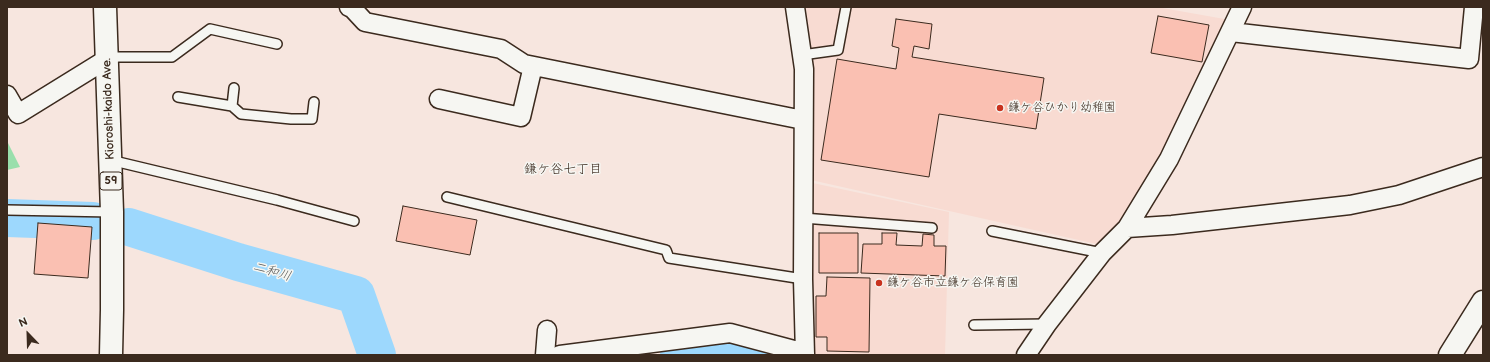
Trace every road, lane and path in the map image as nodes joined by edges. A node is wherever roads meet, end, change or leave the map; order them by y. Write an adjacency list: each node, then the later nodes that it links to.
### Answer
1 (105, 7): 10 (main road, Kioroshi-kaido Ave. / 59)
2 (349, 7): 11 (street)
3 (795, 7): 9 (street)
4 (846, 7): 9 (lane)
5 (1242, 7): 7 (street)
6 (1474, 7): 7 (street)
7 (1230, 32): 27 (street)
8 (277, 44): 10 (lane)
9 (802, 56): 18 (street)
10 (108, 59): 13 (street); 19 (main road, Kioroshi-kaido Ave. / 59)
11 (533, 66): 15 (street); 18 (street)
12 (234, 88): 17 (lane)
13 (7, 95)
14 (178, 97): 17 (lane)
15 (439, 99)
16 (314, 102): 17 (lane)
17 (232, 106)
18 (803, 120): 24 (street)
19 (110, 160): 23 (main road, Kioroshi-kaido Ave. / 59); 25 (lane)
20 (1483, 167): 27 (street)
21 (447, 197): 30 (lane)
22 (7, 210): 23 (lane)
23 (112, 212): 36 (main road, Kioroshi-kaido Ave. / 59)
24 (803, 218): 26 (lane); 30 (street)
25 (354, 221)
26 (932, 228)
27 (1127, 228): 29 (street)
28 (992, 231): 29 (lane)
29 (1102, 253): 32 (street)
30 (803, 279): 35 (street)
31 (1483, 302): 40 (main road)
32 (1047, 324): 33 (lane); 39 (street)
33 (974, 325)
34 (547, 330): 37 (street)
35 (805, 354): 38 (street)
36 (111, 355)
37 (545, 355)
38 (560, 355)
39 (1026, 355)
40 (1450, 355)

